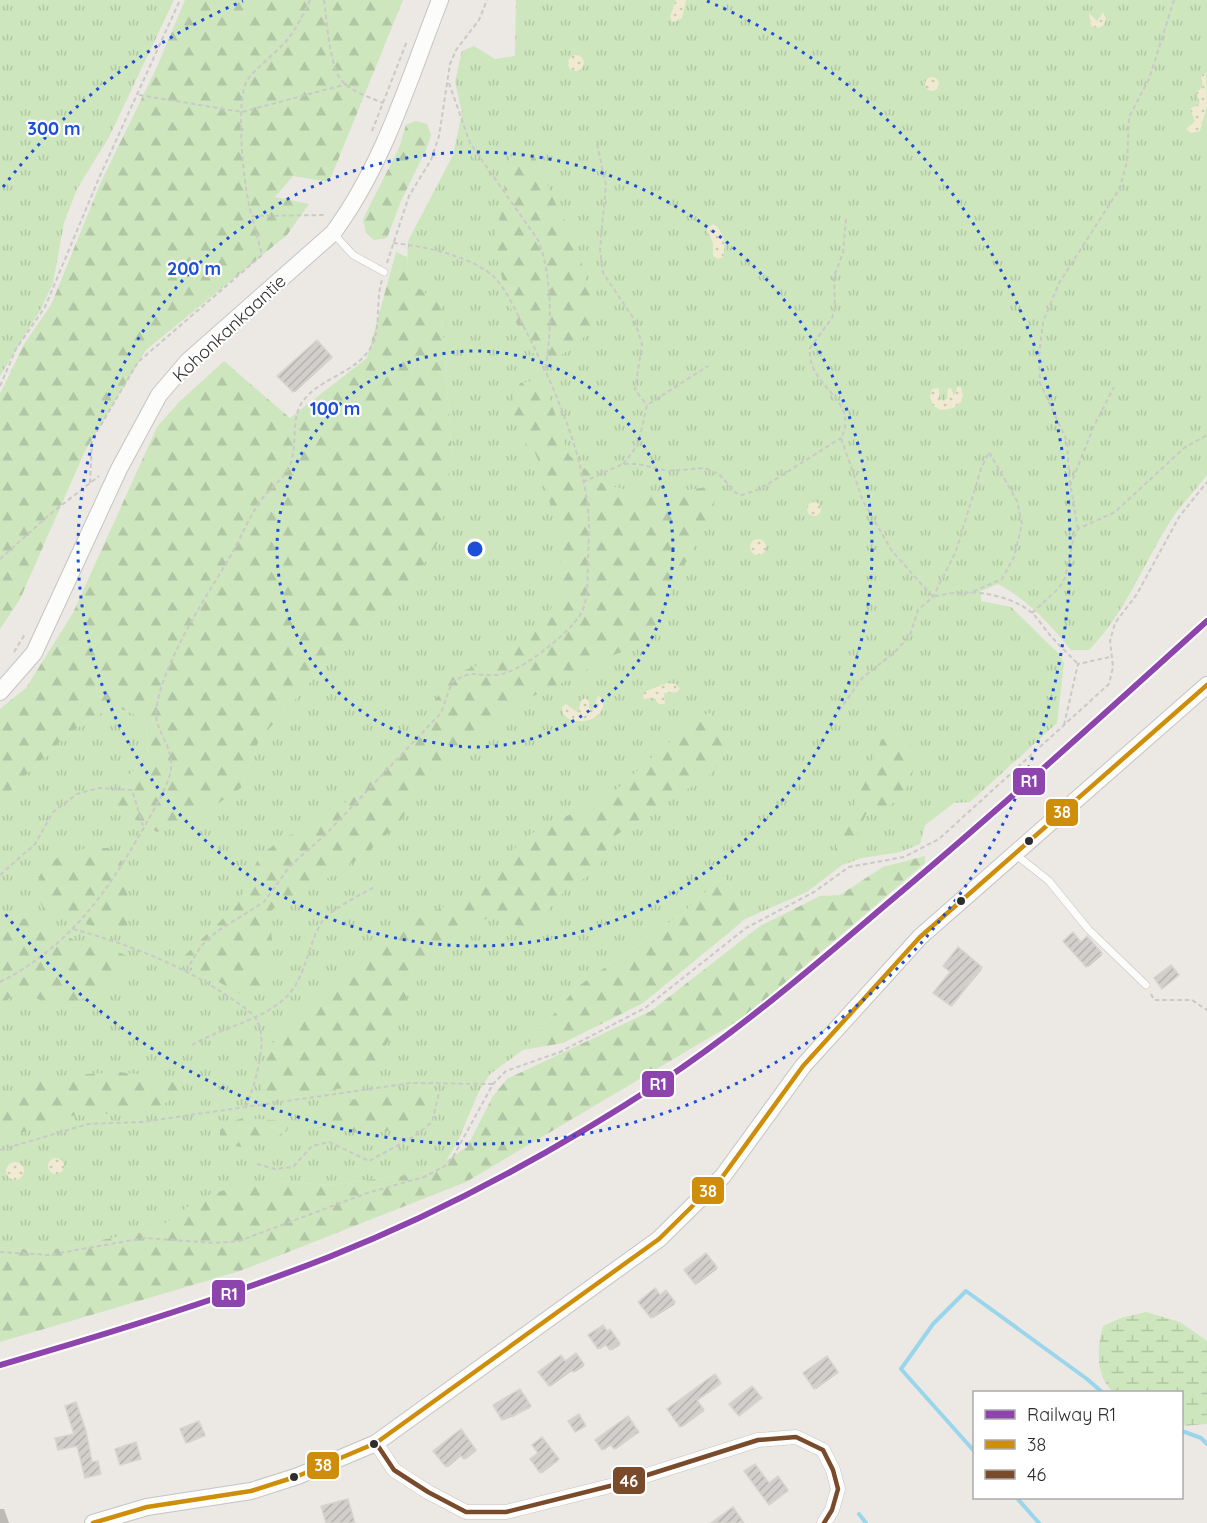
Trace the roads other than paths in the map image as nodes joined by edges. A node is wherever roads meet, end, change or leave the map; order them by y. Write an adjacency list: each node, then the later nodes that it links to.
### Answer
1 (440, 0): 2 (street, Kohonkankaantie)
2 (333, 233): 3 (lane); 5 (street, Kohonkankaantie)
3 (384, 272)
4 (1207, 685): 6 (street)
5 (0, 692)
6 (1015, 854): 7 (lane); 8 (street)
7 (1146, 985)
8 (376, 1443): 9 (street); 10 (street)
9 (93, 1523)
10 (824, 1523)

